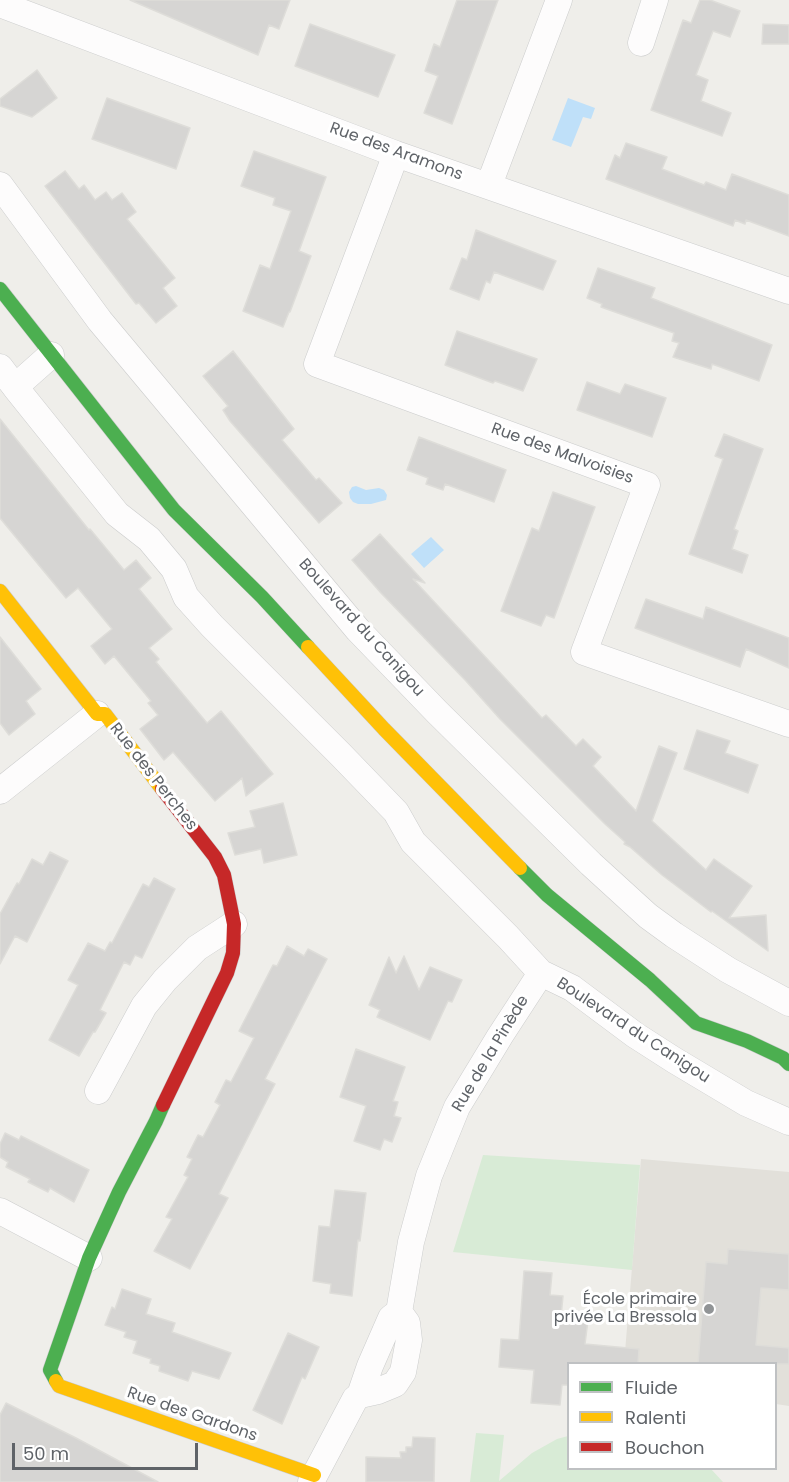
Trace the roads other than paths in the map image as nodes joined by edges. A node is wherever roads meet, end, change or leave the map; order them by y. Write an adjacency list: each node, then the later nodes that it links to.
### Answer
1 (559, 0): 7 (street)
2 (655, 0): 4 (street)
3 (2, 5): 5 (street, Rue des Aramons)
4 (641, 43)
5 (396, 154): 7 (street, Rue des Aramons); 17 (street, Rue des Malvoisies)
6 (0, 185): 23 (street, Boulevard du Canigou)
7 (489, 185): 9 (street, Rue des Aramons)
8 (0, 289): 10 (street)
9 (789, 291)
10 (51, 355): 12 (street); 15 (street)
11 (0, 367): 12 (street, Boulevard du Canigou)
12 (15, 387): 20 (street, Boulevard du Canigou)
13 (216, 532): 15 (street)
14 (0, 591): 16 (street, Rue des Perches)
15 (262, 597): 21 (street)
16 (97, 714): 18 (street); 19 (street, Rue des Perches)
17 (789, 724)
18 (0, 791)
19 (234, 924): 27 (street); 30 (street, Rue des Perches)
20 (541, 973): 28 (street, Boulevard du Canigou); 32 (street, Rue de la Pinède)
21 (650, 980): 22 (street); 25 (street)
22 (688, 997)
23 (789, 1003)
24 (723, 1020): 25 (street)
25 (747, 1041): 26 (street)
26 (787, 1060)
27 (98, 1091)
28 (789, 1122)
29 (0, 1211): 30 (street)
30 (89, 1258): 31 (street, Rue des Perches)
31 (59, 1386): 32 (street, Rue des Gardons)
32 (312, 1479)

